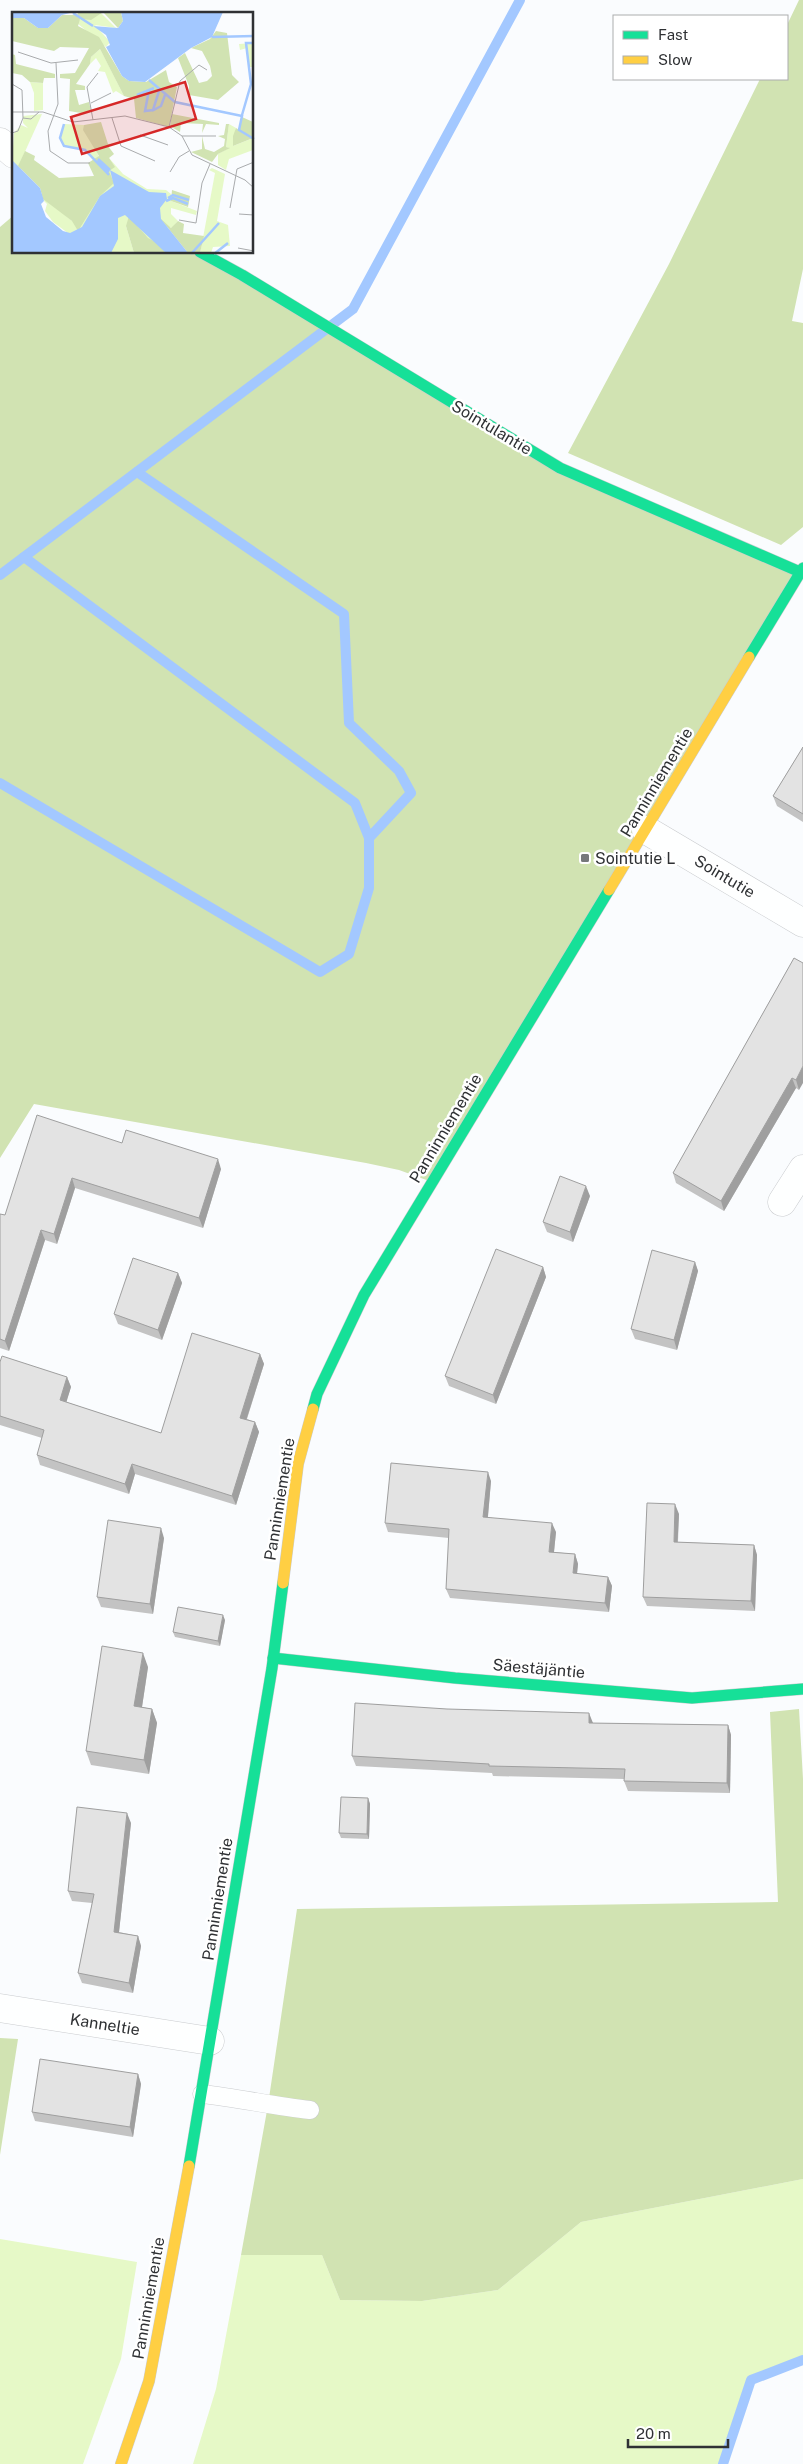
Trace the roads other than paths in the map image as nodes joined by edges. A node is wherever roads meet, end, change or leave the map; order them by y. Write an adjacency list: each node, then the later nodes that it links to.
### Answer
1 (0, 142): 2 (street)
2 (12, 152)
3 (204, 254): 4 (street, Sointulantie)
4 (801, 570): 5 (street, Panninniementie)
5 (646, 830): 6 (street, Sointutie); 9 (street, Panninniementie)
6 (803, 922)
7 (803, 1168): 8 (street)
8 (782, 1202)
9 (273, 1658): 10 (street, Säestäjäntie); 12 (street, Panninniementie)
10 (803, 1689)
11 (0, 2008): 12 (street, Kanneltie)
12 (210, 2041): 13 (street, Panninniementie)
13 (202, 2094): 14 (lane); 15 (street, Panninniementie)
14 (310, 2110)
15 (121, 2464)

